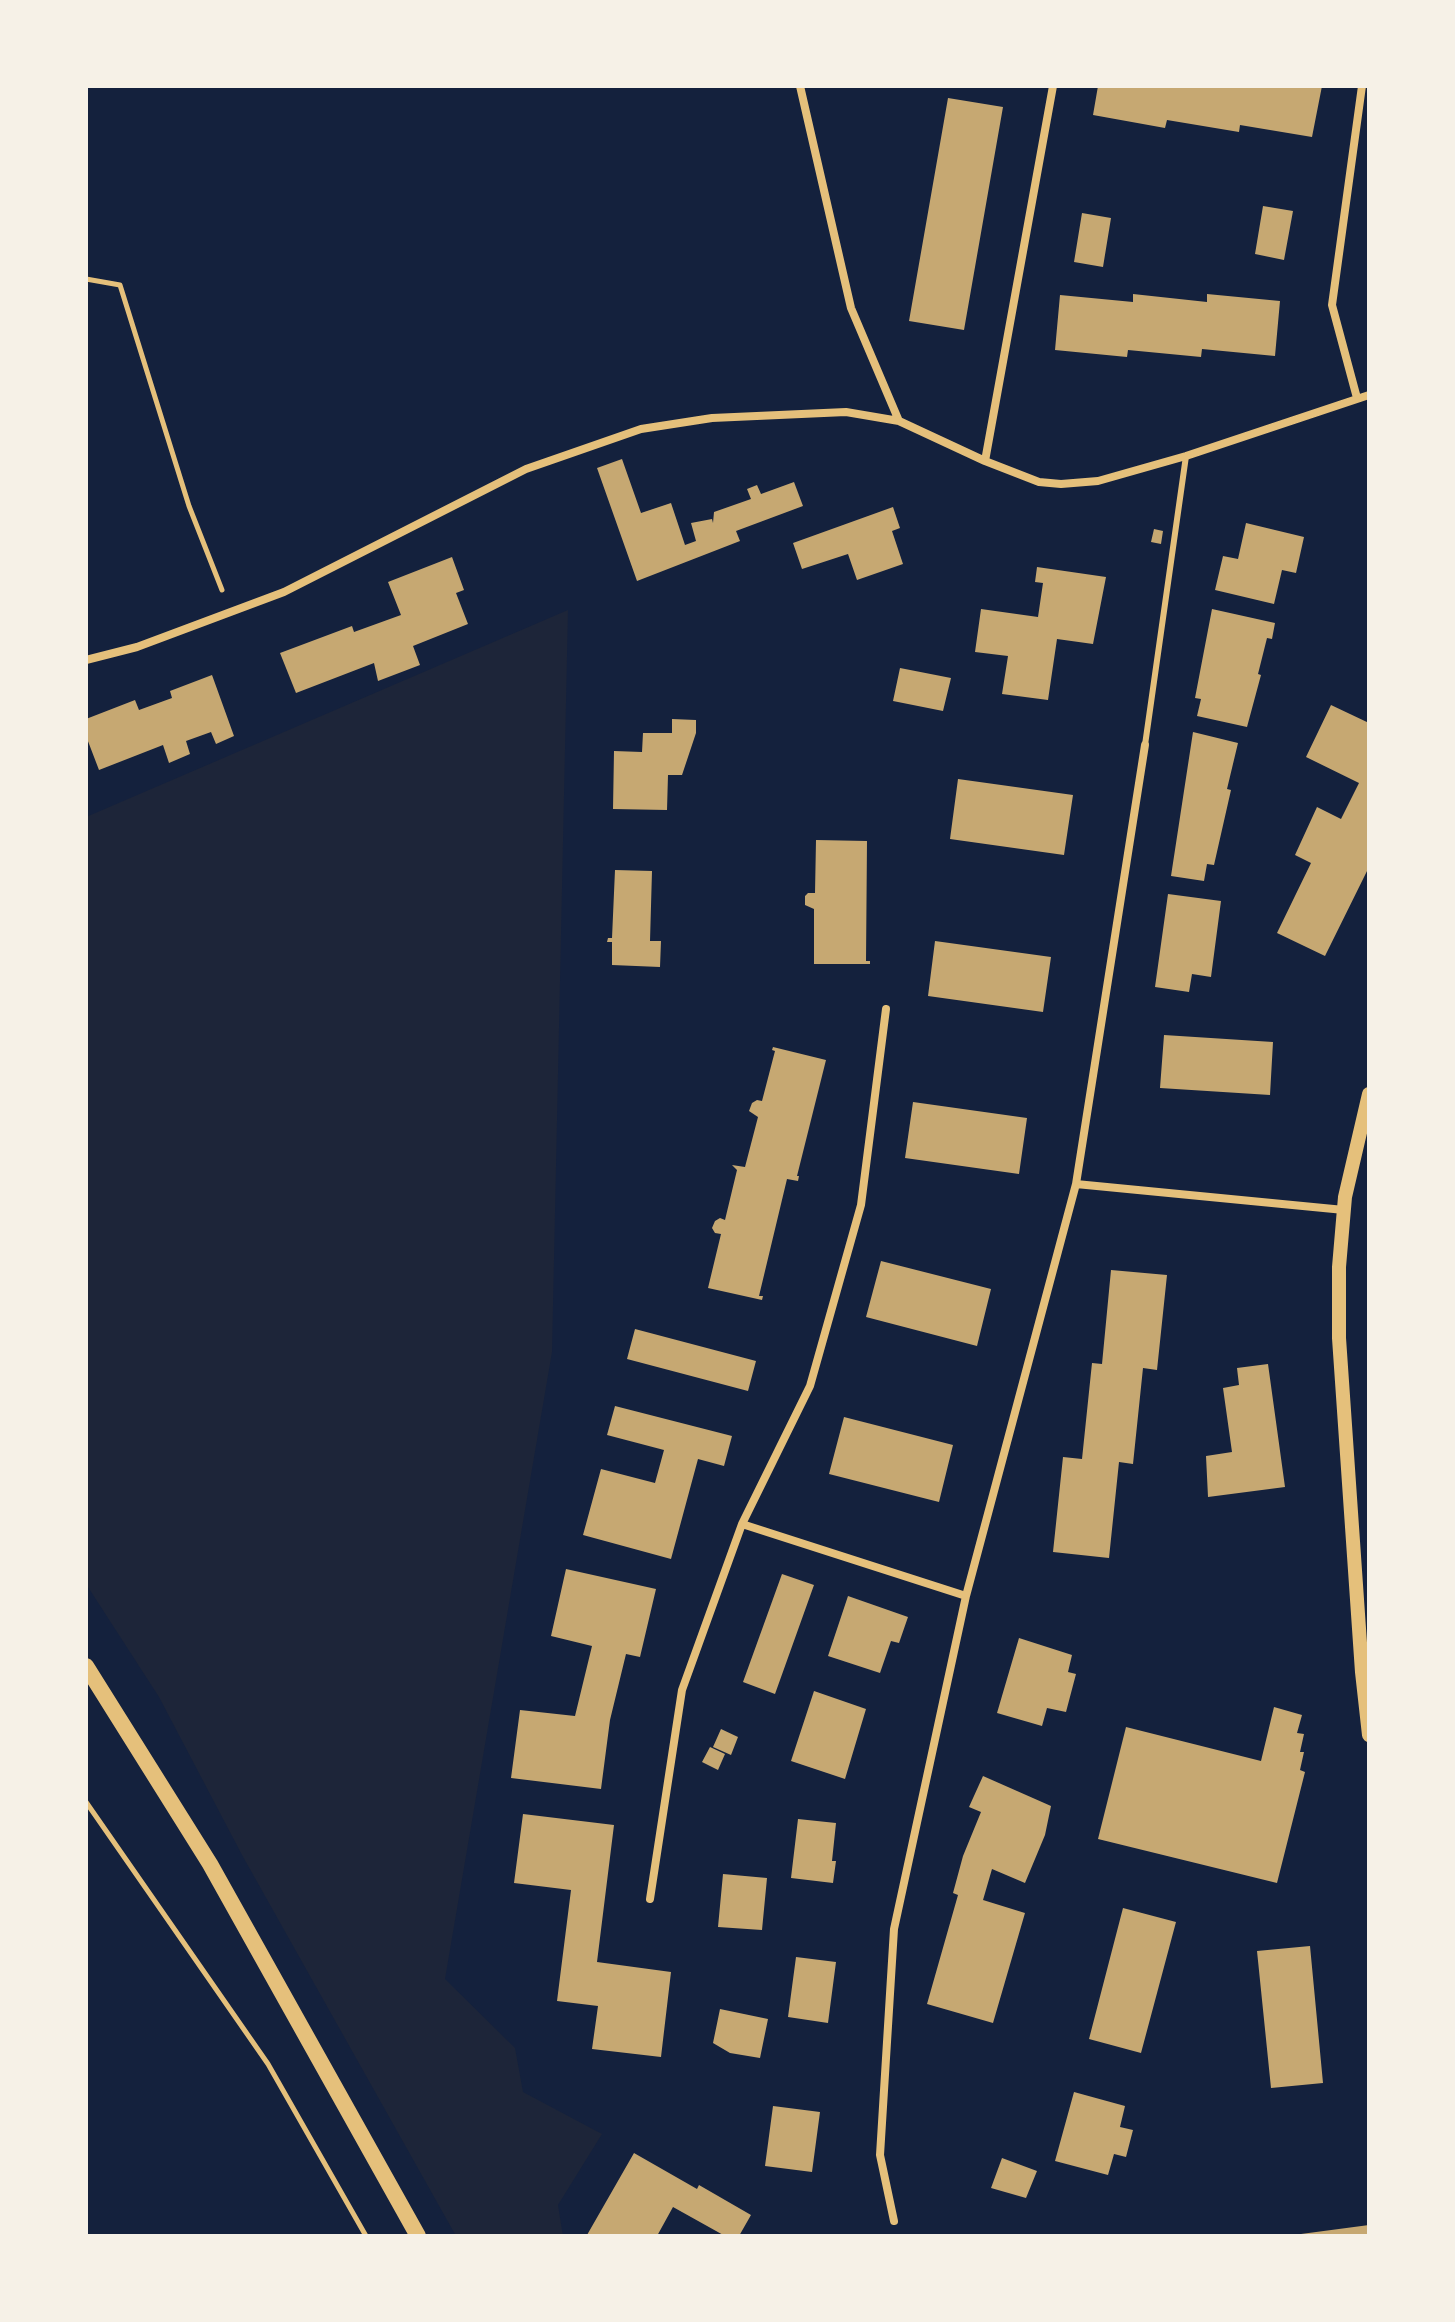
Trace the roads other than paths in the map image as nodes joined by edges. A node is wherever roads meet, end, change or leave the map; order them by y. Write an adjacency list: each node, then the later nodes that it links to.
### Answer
1 (800, 86): 6 (street)
2 (1053, 86): 8 (street)
3 (1362, 86): 5 (street)
4 (1369, 395): 5 (street)
5 (1357, 398): 7 (street)
6 (899, 421): 8 (street); 9 (street)
7 (1186, 456): 8 (street); 10 (lane)
8 (985, 461)
9 (86, 660)
10 (1145, 745): 13 (street)
11 (886, 1009): 15 (street)
12 (1369, 1094): 14 (street)
13 (1076, 1184): 14 (street); 16 (street)
14 (1344, 1210): 18 (street)
15 (742, 1524): 16 (street); 19 (street)
16 (966, 1596): 20 (street)
17 (86, 1666): 21 (main road)
18 (1369, 1735)
19 (650, 1899)
20 (894, 2221)
21 (418, 2236)

